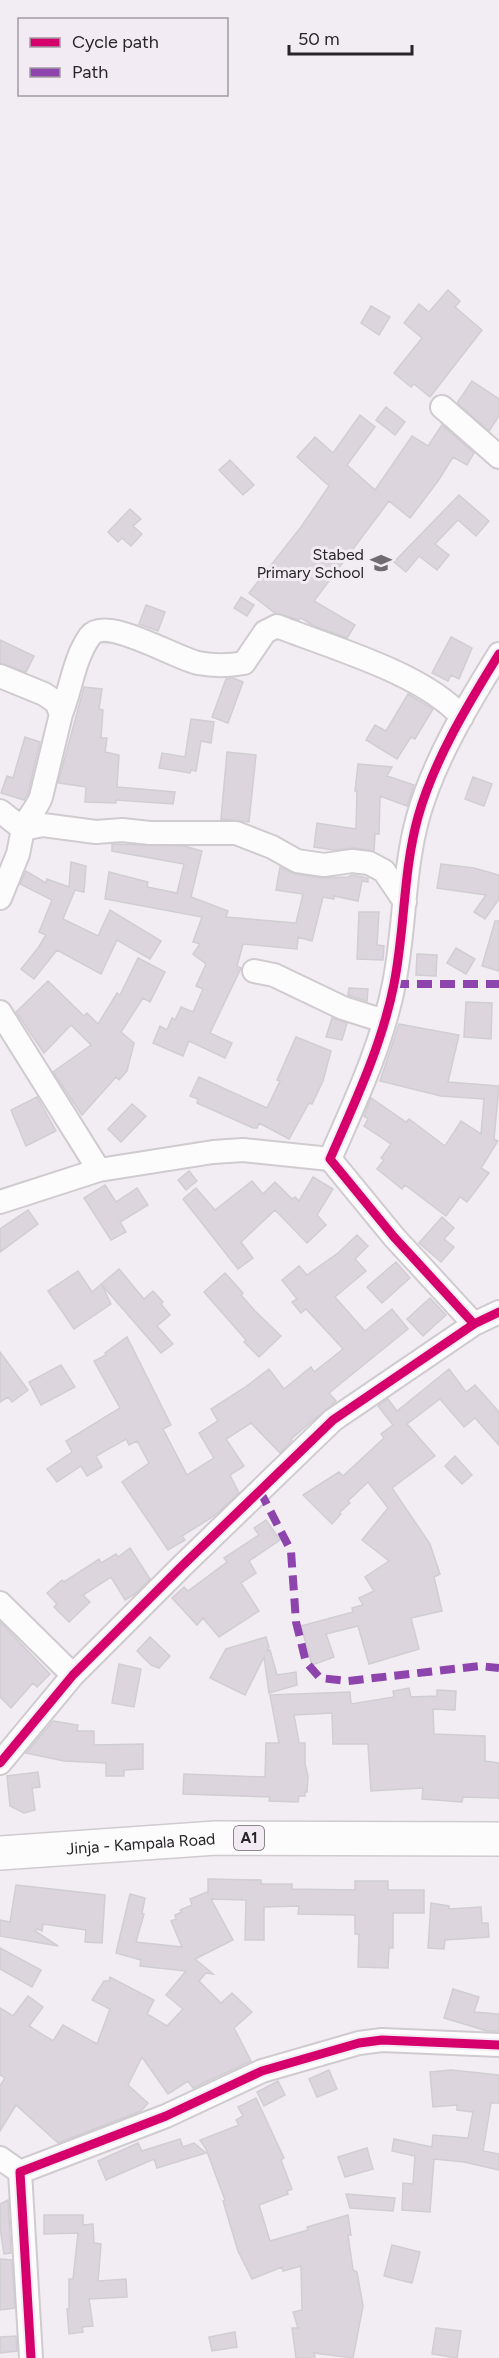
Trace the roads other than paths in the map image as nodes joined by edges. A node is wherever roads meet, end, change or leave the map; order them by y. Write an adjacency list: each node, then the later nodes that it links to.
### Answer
1 (442, 407): 2 (street)
2 (499, 457)
3 (499, 654): 6 (street)
4 (0, 676): 5 (street)
5 (61, 714): 6 (street); 8 (street)
6 (462, 717): 10 (street)
7 (0, 811): 8 (street)
8 (23, 829): 9 (street); 10 (street)
9 (0, 898)
10 (405, 903): 13 (street)
11 (254, 971): 13 (street)
12 (0, 1012): 15 (street)
13 (384, 1021): 14 (street)
14 (330, 1159): 15 (street); 18 (street)
15 (99, 1170): 16 (street)
16 (0, 1202)
17 (499, 1312): 18 (street)
18 (474, 1324): 20 (street)
19 (0, 1603): 20 (street)
20 (73, 1675): 21 (street)
21 (0, 1763)
22 (499, 1839): 23 (highway, Jinja - Kampala Road / A1)
23 (0, 1853)
24 (499, 2045): 26 (street)
25 (0, 2158): 26 (street)
26 (20, 2172): 27 (street)
27 (31, 2358)

